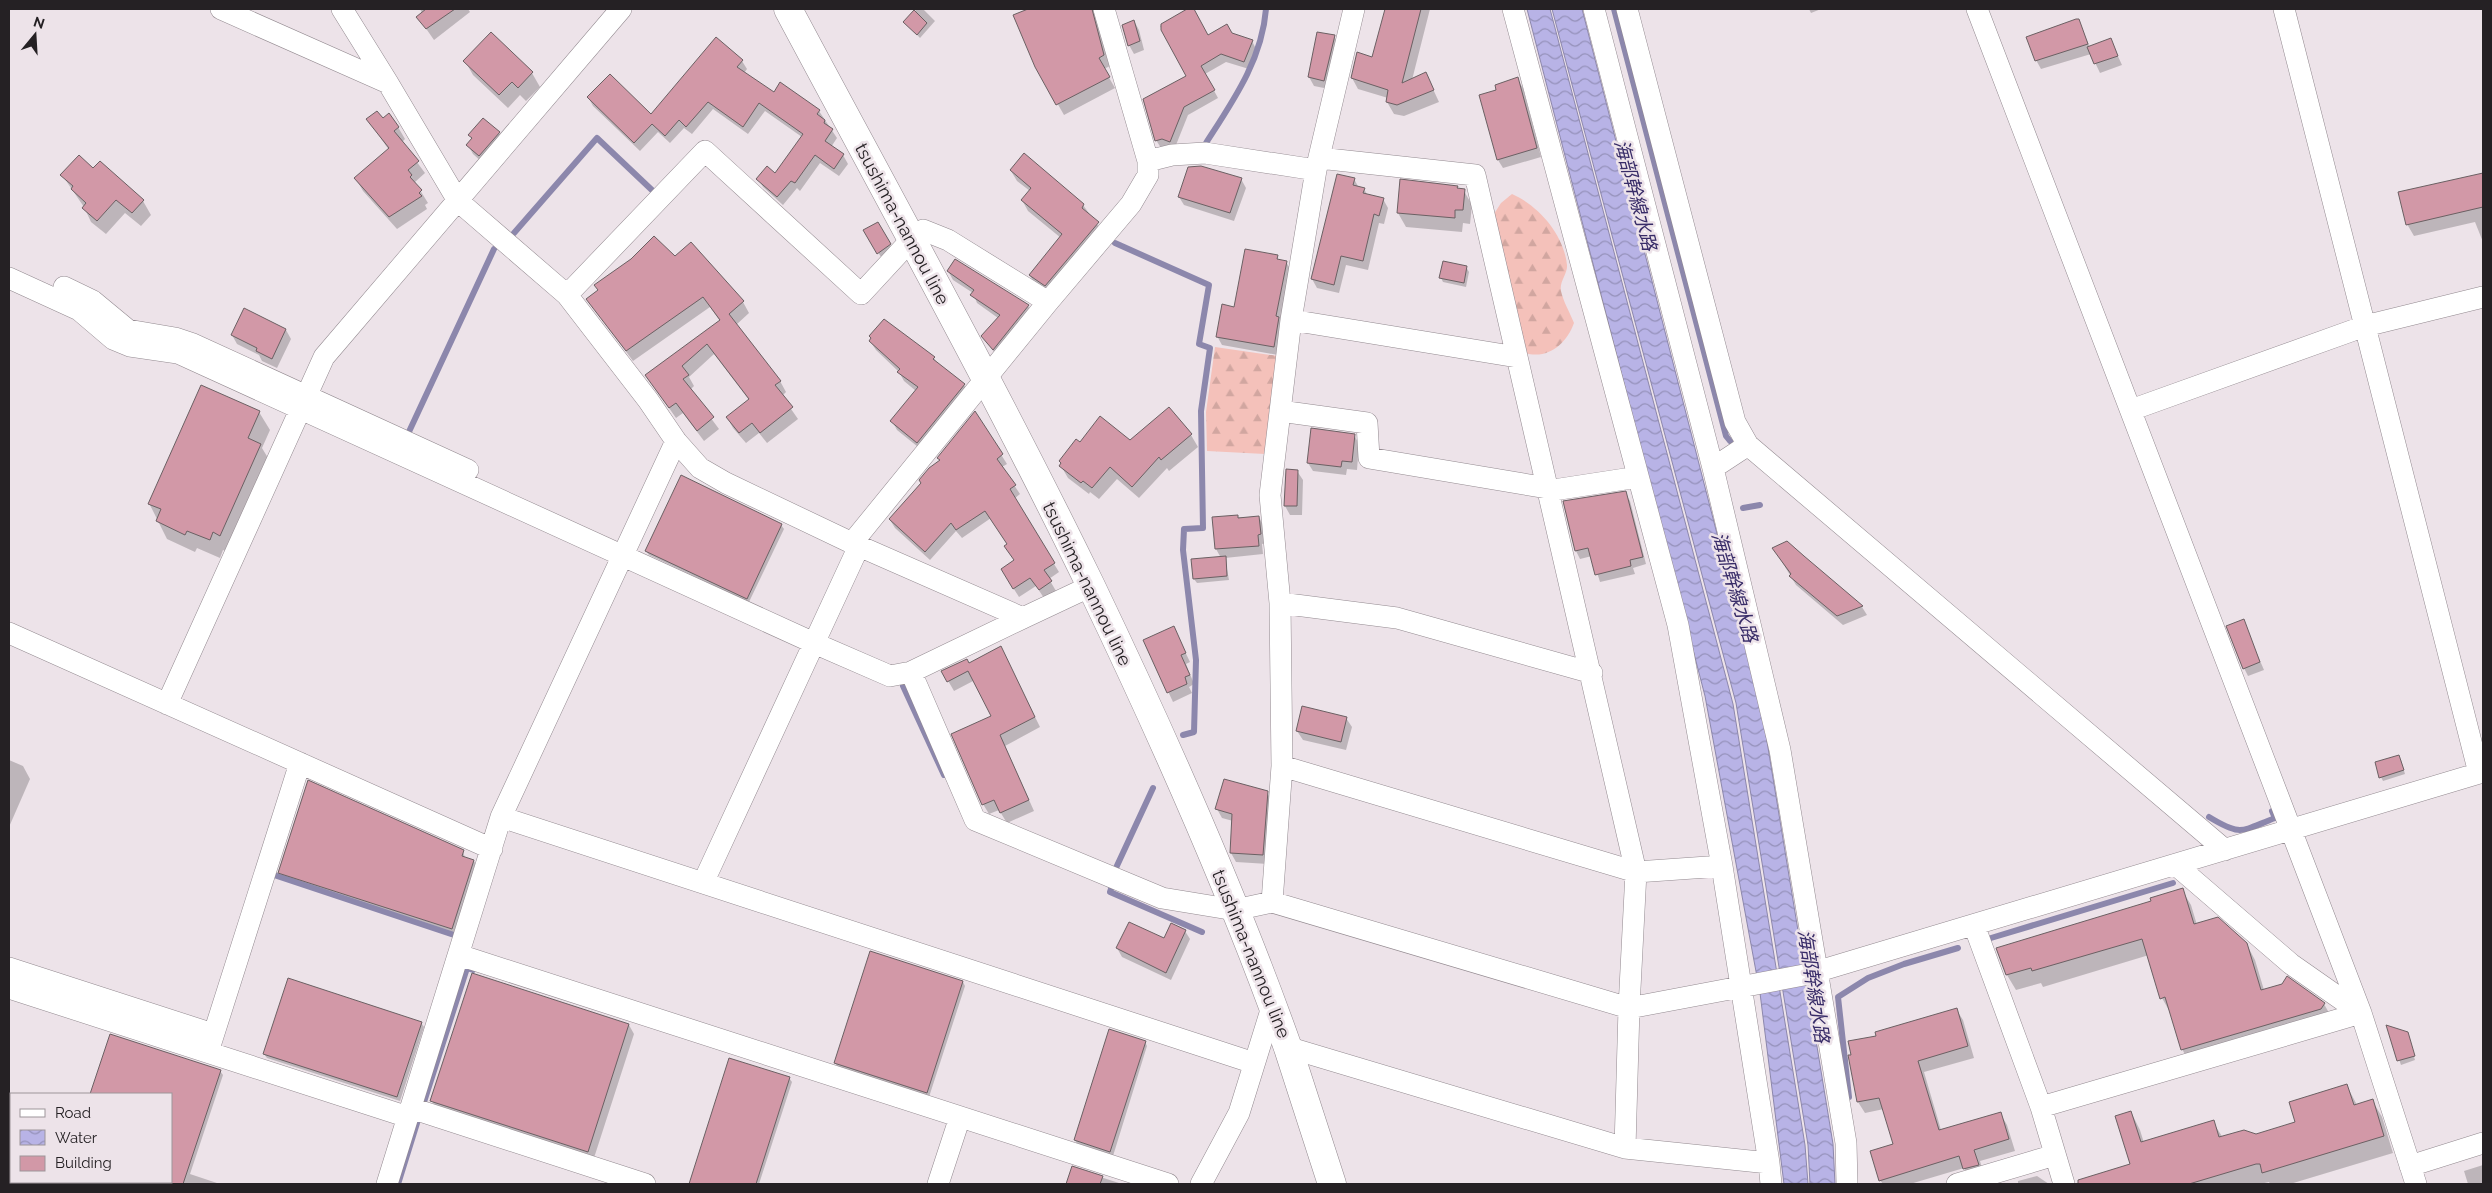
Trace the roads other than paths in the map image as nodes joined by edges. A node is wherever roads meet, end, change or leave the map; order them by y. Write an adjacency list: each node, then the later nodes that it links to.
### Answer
1 (221, 9): 12 (street)
2 (342, 9): 12 (street)
3 (620, 9): 15 (street)
4 (788, 9): 16 (main road, tsushima-nannou line)
5 (1104, 9): 13 (street)
6 (1354, 9): 14 (street)
7 (1513, 9): 32 (street)
8 (1594, 9): 31 (street)
9 (1627, 9): 30 (street)
10 (1977, 9): 27 (street)
11 (2284, 9): 23 (street)
12 (388, 83): 15 (street)
13 (1148, 160): 14 (street); 21 (street)
14 (1317, 164): 22 (street); 24 (street)
15 (458, 201): 19 (street); 26 (street)
16 (911, 240): 19 (street); 21 (street); 25 (main road, tsushima-nannou line)
17 (9, 263): 26 (street)
18 (9, 278): 26 (street)
19 (567, 295): 29 (street)
20 (2483, 297): 23 (street)
21 (1048, 302): 25 (street)
22 (1291, 320): 24 (street); 28 (street)
23 (2365, 326): 27 (street); 46 (street)
24 (1517, 357): 33 (street)
25 (985, 379): 34 (street); 36 (main road, tsushima-nannou line)
26 (302, 402): 35 (street); 43 (street)
27 (2130, 410): 48 (street)
28 (1280, 411): 33 (street); 37 (street)
29 (676, 441): 34 (street); 35 (street)
30 (1748, 445): 31 (street); 50 (street)
31 (1714, 468): 60 (street)
32 (1638, 477): 33 (street); 52 (street)
33 (1547, 489): 42 (street)
34 (856, 544): 38 (street); 40 (street)
35 (626, 549): 40 (street); 47 (street)
36 (1091, 586): 38 (street); 56 (main road, tsushima-nannou line)
37 (1280, 603): 42 (street); 45 (street)
38 (1023, 618): 41 (street)
39 (9, 632): 43 (street)
40 (814, 643): 41 (street); 54 (street)
41 (911, 672): 56 (street)
42 (1592, 673): 53 (street)
43 (167, 704): 44 (street)
44 (300, 764): 49 (street); 66 (street)
45 (1282, 766): 53 (street); 55 (street)
46 (2481, 773): 48 (street)
47 (501, 817): 49 (street); 54 (street)
48 (2292, 830): 50 (street); 65 (street)
49 (492, 849): 58 (street)
50 (2225, 850): 51 (street)
51 (2176, 865): 57 (street); 65 (street)
52 (1722, 866): 53 (street); 61 (street)
53 (1636, 872): 64 (street)
54 (703, 883): 68 (street)
55 (1272, 902): 56 (street); 64 (street)
56 (1235, 910): 63 (main road, tsushima-nannou line)
57 (1974, 925): 60 (street); 69 (street)
58 (459, 955): 70 (street); 71 (street)
59 (9, 968): 66 (street)
60 (1814, 972): 61 (street); 84 (street)
61 (1748, 987): 64 (street); 75 (street)
62 (9, 988): 66 (street)
63 (1272, 1007): 67 (main road, tsushima-nannou line); 68 (street)
64 (1629, 1008): 73 (street)
65 (2361, 1013): 69 (street); 76 (street)
66 (210, 1043): 70 (street)
67 (1287, 1047): 73 (street); 82 (main road, tsushima-nannou line)
68 (1254, 1063): 81 (street)
69 (2042, 1107): 74 (street)
70 (410, 1112): 77 (street); 78 (street)
71 (960, 1117): 79 (street); 80 (street)
72 (2483, 1143): 76 (street)
73 (1624, 1148): 75 (street)
74 (2056, 1155): 85 (street); 86 (street)
75 (1769, 1163): 83 (street)
76 (2413, 1175)
77 (387, 1184)
78 (645, 1184)
79 (938, 1184)
80 (1168, 1184)
81 (1201, 1184)
82 (1332, 1184)
83 (1770, 1184)
84 (1847, 1184)
85 (1957, 1184)
86 (2064, 1184)

